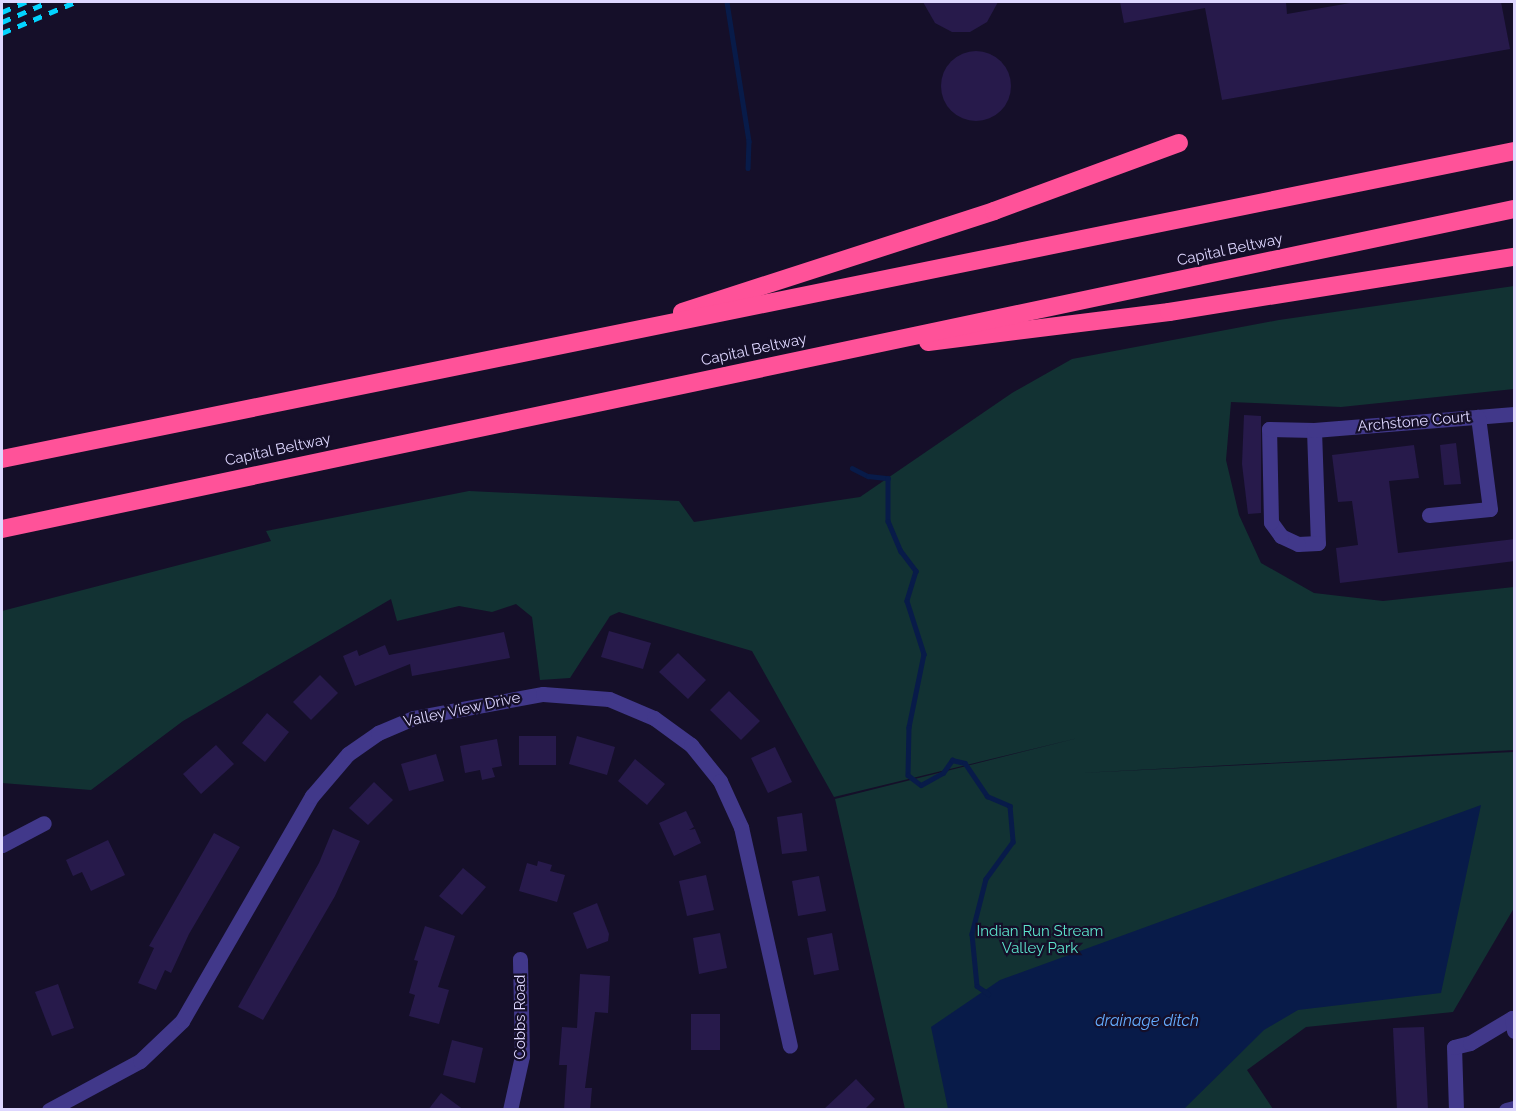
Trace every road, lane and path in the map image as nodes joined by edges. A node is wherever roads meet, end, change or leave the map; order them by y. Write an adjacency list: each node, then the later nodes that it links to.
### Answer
1 (1179, 143): 5 (highway)
2 (1515, 151): 5 (highway)
3 (1515, 209): 6 (highway, Capital Beltway)
4 (1515, 257): 6 (highway)
5 (566, 347): 10 (highway)
6 (798, 359): 12 (highway, Capital Beltway)
7 (1515, 414): 8 (street, Archstone Court)
8 (1478, 417): 9 (street, Archstone Court); 11 (street)
9 (1314, 430): 9 (street, Archstone Court)
10 (2, 459)
11 (1429, 515)
12 (2, 528)
13 (44, 823): 14 (street)
14 (2, 845)
15 (520, 959): 20 (street, Cobbs Road)
16 (1515, 1031): 21 (street)
17 (790, 1046): 19 (street, Valley View Drive)
18 (1515, 1108): 22 (street)
19 (49, 1110)
20 (510, 1110)
21 (1456, 1110)
22 (1506, 1110)

